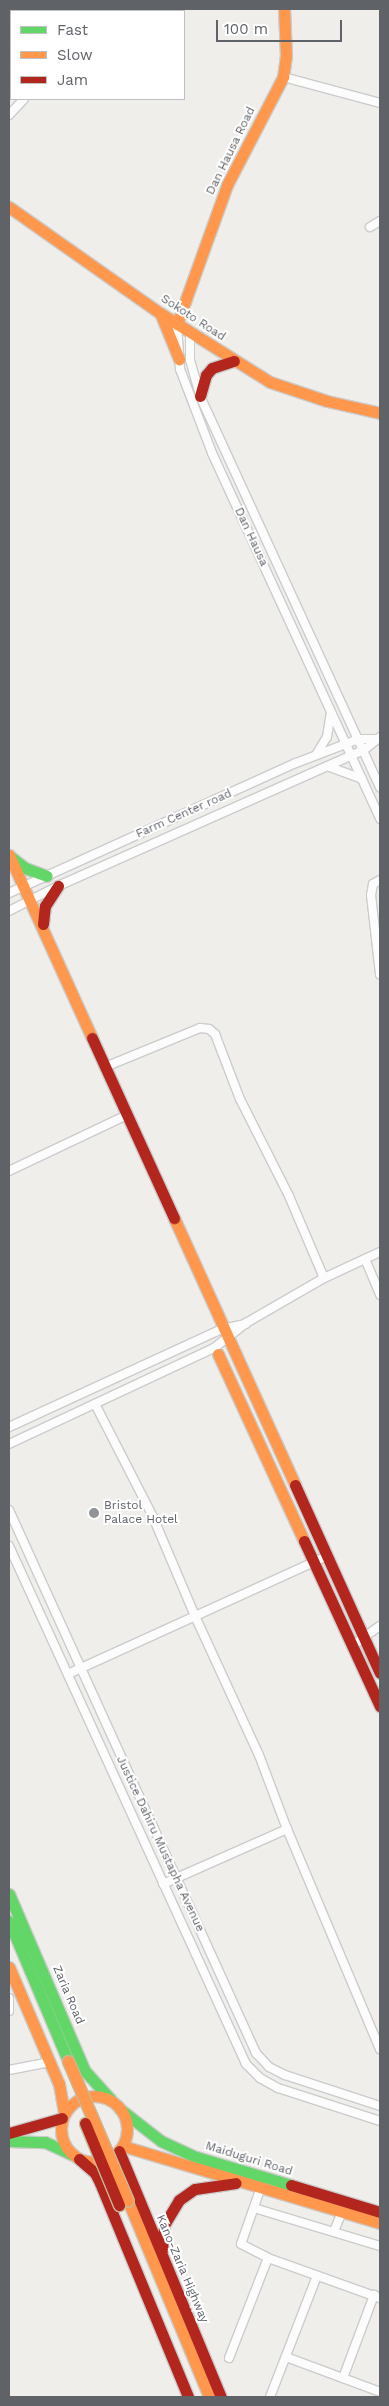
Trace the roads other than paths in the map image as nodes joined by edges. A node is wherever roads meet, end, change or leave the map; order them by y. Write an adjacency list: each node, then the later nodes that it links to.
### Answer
1 (284, 9): 2 (main road, Dan Hausa Road)
2 (282, 77): 4 (street); 11 (main road, Dan Hausa Road)
3 (23, 100): 5 (street)
4 (380, 103)
5 (9, 115)
6 (9, 207): 8 (main road, Sokoto Road)
7 (9, 218): 8 (main road)
8 (25, 221): 12 (main road, Sokoto Road)
9 (380, 221): 10 (street)
10 (370, 227)
11 (187, 303): 13 (main road, Dan Hausa Road); 14 (main road)
12 (160, 313): 13 (main road, Sokoto Road); 15 (main road)
13 (177, 324): 14 (main road, Sokoto Road); 15 (street, Dan Hausa)
14 (190, 333): 16 (main road, Sokoto Road); 17 (street, Dan Hausa)
15 (179, 359): 19 (street, Dan Hausa)
16 (234, 361): 17 (main road); 18 (main road, Sokoto Road)
17 (200, 396): 21 (street, Dan Hausa)
18 (380, 413)
19 (331, 711): 22 (street, Dan Hausa); 24 (street)
20 (378, 738): 21 (street); 23 (street)
21 (359, 739): 22 (street, Farm Center road); 23 (street, Dan Hausa)
22 (346, 744): 24 (street, Farm Center road); 25 (street, Dan Hausa)
23 (364, 750): 25 (street); 28 (street, Dan Hausa)
24 (316, 756): 31 (street, Farm Center road)
25 (352, 756): 26 (street); 27 (street, Dan Hausa)
26 (327, 766): 27 (street); 34 (street)
27 (362, 779): 29 (street, Dan Hausa)
28 (380, 788)
29 (380, 818)
30 (9, 855): 31 (main road); 33 (main road)
31 (47, 876): 33 (street, Farm Center road)
32 (380, 880): 39 (street)
33 (24, 886): 35 (street, Farm Center road); 36 (main road)
34 (58, 886): 36 (street); 38 (main road)
35 (9, 893)
36 (31, 901): 37 (street); 38 (main road)
37 (9, 912)
38 (43, 931): 40 (main road)
39 (380, 974)
40 (105, 1067): 41 (main road); 45 (street)
41 (127, 1115): 42 (street); 47 (main road)
42 (9, 1171)
43 (380, 1252): 44 (street)
44 (365, 1259): 45 (street); 46 (street)
45 (324, 1278): 47 (street)
46 (380, 1294)
47 (225, 1334): 49 (street); 50 (street); 54 (main road)
48 (218, 1354): 55 (main road)
49 (95, 1404): 51 (street); 56 (street)
50 (9, 1427)
51 (9, 1444)
52 (9, 1510): 60 (street, Justice Dahiru Mustapha Avenue)
53 (9, 1546): 62 (street)
54 (327, 1556): 55 (street); 58 (main road)
55 (314, 1562): 56 (street); 59 (main road)
56 (195, 1616): 60 (street); 64 (street)
57 (380, 1626): 58 (street)
58 (364, 1639): 59 (street); 61 (main road)
59 (352, 1646): 63 (main road)
60 (80, 1669): 62 (street); 65 (street, Justice Dahiru Mustapha Avenue)
61 (380, 1673)
62 (68, 1674): 66 (street)
63 (380, 1706)
64 (287, 1830): 65 (street); 73 (street)
65 (176, 1879): 66 (street); 75 (street, Justice Dahiru Mustapha Avenue)
66 (163, 1884): 77 (street)
67 (9, 1894): 78 (main road, Zaria Road)
68 (9, 1921): 74 (main road)
69 (9, 1943): 74 (main road)
70 (9, 1968): 74 (main road)
71 (9, 1998): 72 (street)
72 (9, 2011)
73 (380, 2049)
74 (59, 2062): 76 (street); 81 (main road); 88 (main road, bridge)
75 (269, 2066): 77 (street); 79 (street, Justice Dahiru Mustapha Avenue)
76 (9, 2070)
77 (260, 2078): 82 (street)
78 (111, 2100): 80 (main road); 81 (main road)
79 (380, 2106)
80 (120, 2109): 84 (main road); 91 (main road, Maiduguri Road)
81 (63, 2116): 83 (main road); 85 (main road)
82 (380, 2121)
83 (10, 2137): 85 (main road)
84 (121, 2148): 85 (main road); 86 (main road, Maiduguri Road); 95 (main road, Kano-Zaria Highway)
85 (76, 2157): 103 (main road)
86 (243, 2183): 87 (main road, Maiduguri Road); 95 (main road)
87 (260, 2187): 89 (street); 90 (main road, Maiduguri Road)
88 (123, 2203): 104 (main road); 105 (main road)
89 (254, 2208): 93 (street); 96 (street)
90 (342, 2212): 92 (main road, Maiduguri Road); 93 (street)
91 (380, 2212)
92 (380, 2223)
93 (334, 2231): 94 (street)
94 (380, 2246)
95 (162, 2254): 106 (main road, Kano-Zaria Highway)
96 (268, 2258): 97 (street); 100 (street)
97 (317, 2276): 98 (street); 99 (street)
98 (377, 2297): 101 (street)
99 (286, 2357): 101 (street); 107 (street)
100 (229, 2358)
101 (343, 2378): 102 (street)
102 (380, 2392)
103 (188, 2397)
104 (198, 2397)
105 (209, 2397)
106 (221, 2397)
107 (270, 2397)

